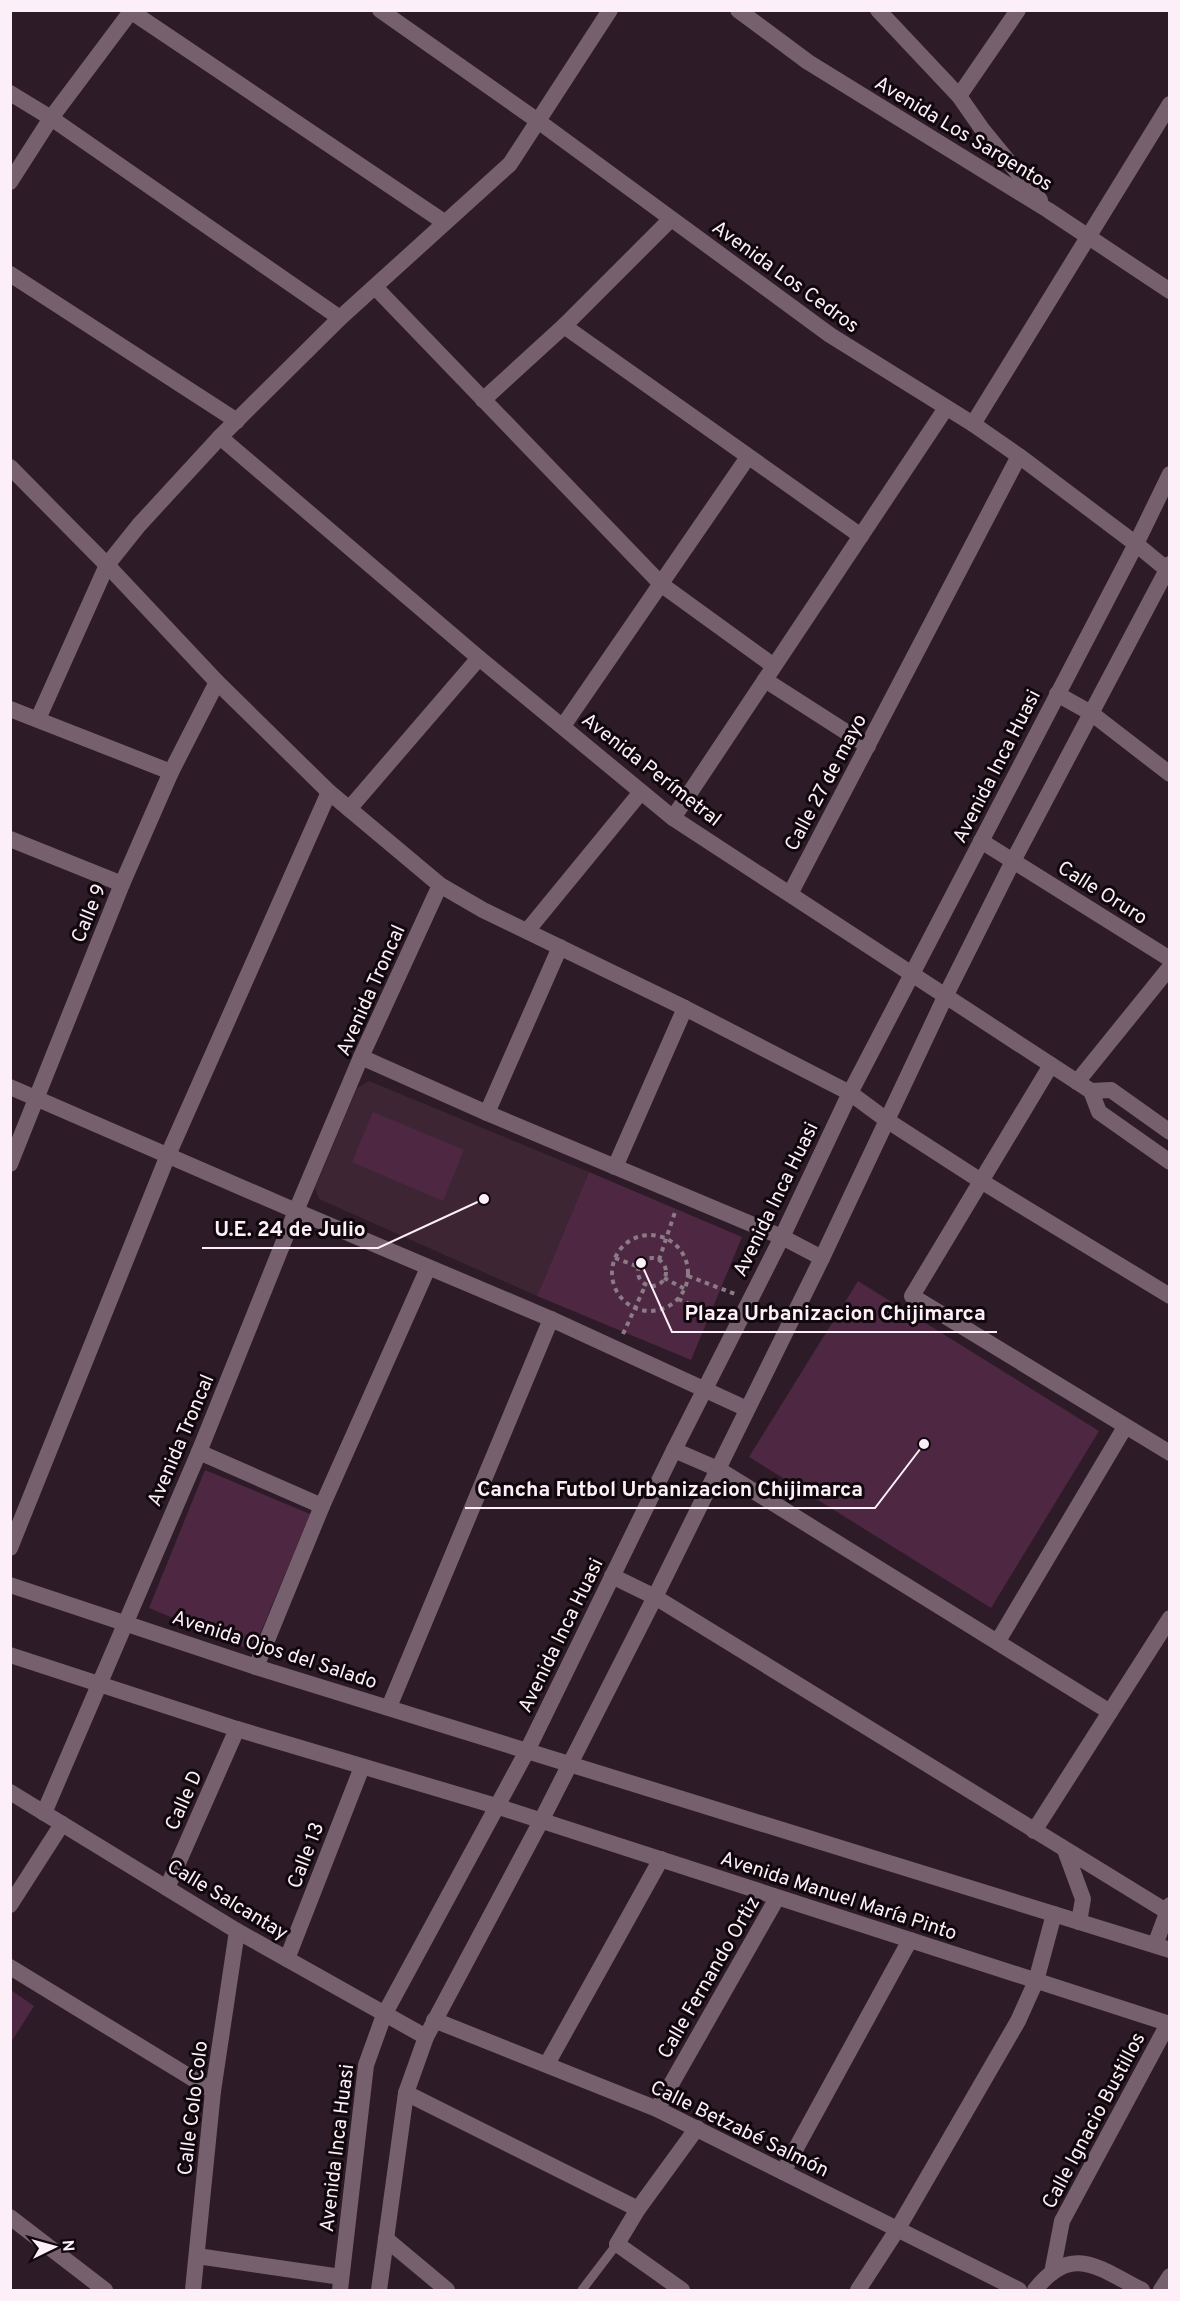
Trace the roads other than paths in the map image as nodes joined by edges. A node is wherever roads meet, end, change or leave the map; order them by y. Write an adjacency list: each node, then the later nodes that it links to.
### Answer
1 (380, 10): 11 (street, Avenida Los Cedros)
2 (610, 10): 11 (street)
3 (738, 10): 13 (street, Avenida Los Sargentos)
4 (878, 10): 8 (street)
5 (1018, 10): 8 (street)
6 (131, 11): 10 (street); 15 (street)
7 (10, 93): 10 (street)
8 (959, 96): 13 (street)
9 (1170, 104): 16 (street)
10 (51, 118): 12 (street); 20 (street)
11 (538, 121): 14 (street, Avenida Los Cedros); 15 (street)
12 (10, 182)
13 (1048, 210): 16 (street, Avenida Los Sargentos)
14 (671, 219): 21 (street); 23 (street, Avenida Los Cedros)
15 (444, 222): 18 (street)
16 (1089, 235): 19 (street, Avenida Los Sargentos); 25 (street)
17 (10, 274): 24 (street)
18 (375, 287): 20 (street); 22 (street)
19 (1170, 291)
20 (340, 318): 24 (street)
21 (564, 326): 22 (street); 28 (street)
22 (483, 400): 35 (street)
23 (946, 408): 25 (street, Avenida Los Cedros); 31 (street)
24 (237, 421): 26 (street)
25 (973, 424): 27 (street, Avenida Los Cedros)
26 (220, 437): 33 (street); 36 (street, Avenida Perímetral)
27 (1019, 456): 32 (street, Avenida Los Cedros); 45 (street, Calle 27 de mayo)
28 (748, 457): 31 (street); 35 (street)
29 (10, 467): 33 (street)
30 (1170, 474): 32 (street, Avenida Inca Huasi)
31 (861, 536): 37 (street)
32 (1136, 544): 34 (street, Avenida Los Cedros); 40 (street, Avenida Inca Huasi)
33 (107, 565): 39 (street); 43 (street)
34 (1169, 568): 42 (street)
35 (662, 585): 37 (street); 44 (street)
36 (479, 658): 44 (street, Avenida Perímetral); 50 (street)
37 (774, 666): 38 (street)
38 (765, 680): 45 (street); 51 (street)
39 (217, 682): 46 (street, Calle 9); 48 (street)
40 (1057, 694): 42 (street); 53 (street, Avenida Inca Huasi)
41 (10, 709): 43 (street)
42 (1091, 713): 47 (street); 54 (street)
43 (38, 719): 46 (street)
44 (563, 726): 49 (street, Avenida Perímetral)
45 (868, 746): 57 (street, Calle 27 de mayo)
46 (171, 772): 55 (street, Calle 9)
47 (1170, 774)
48 (329, 792): 50 (street); 74 (street)
49 (641, 792): 51 (street, Avenida Perímetral); 58 (street)
50 (349, 809): 56 (street)
51 (674, 818): 57 (street, Avenida Perímetral)
52 (10, 839): 55 (street)
53 (981, 840): 54 (street, Calle Oruro); 62 (street, Avenida Inca Huasi)
54 (1013, 861): 60 (street, Calle Oruro); 63 (street)
55 (122, 884): 70 (street, Calle 9)
56 (440, 885): 58 (street); 65 (street, Avenida Troncal)
57 (790, 894): 62 (street, Avenida Perímetral)
58 (527, 931): 59 (street)
59 (560, 947): 64 (street); 71 (street)
60 (1170, 959)
61 (1170, 968): 67 (street)
62 (913, 975): 63 (street, Avenida Perímetral); 69 (street, Avenida Inca Huasi)
63 (946, 995): 66 (street, Avenida Perímetral); 72 (street)
64 (685, 1008): 69 (street); 77 (street)
65 (361, 1058): 71 (street); 79 (street, Avenida Troncal)
66 (1051, 1065): 67 (street, Avenida Perímetral); 78 (street)
67 (1084, 1086): 73 (street); 75 (street)
68 (10, 1087): 70 (street)
69 (850, 1093): 72 (street); 80 (street, Avenida Inca Huasi)
70 (37, 1099): 74 (street); 76 (street, Calle 9)
71 (487, 1113): 77 (street)
72 (888, 1121): 78 (street); 81 (street)
73 (1170, 1132)
74 (168, 1155): 79 (street); 93 (street)
75 (1170, 1162)
76 (10, 1164)
77 (615, 1167): 80 (street)
78 (981, 1181): 83 (street); 87 (street)
79 (296, 1211): 82 (street); 89 (street, Avenida Troncal)
80 (782, 1237): 81 (street); 85 (street, Avenida Inca Huasi)
81 (822, 1258): 86 (street)
82 (428, 1268): 84 (street); 92 (street)
83 (1170, 1296)
84 (551, 1319): 85 (street); 103 (street)
85 (705, 1388): 86 (street); 88 (street, Avenida Inca Huasi)
86 (747, 1409): 91 (street)
87 (1125, 1427): 90 (street); 99 (street)
88 (674, 1450): 91 (street); 94 (street, Avenida Inca Huasi)
89 (199, 1452): 92 (street); 98 (street, Avenida Troncal)
90 (1170, 1453)
91 (717, 1469): 96 (street); 99 (street)
92 (322, 1506): 101 (street)
93 (10, 1548)
94 (612, 1576): 96 (street); 106 (street, Avenida Inca Huasi)
95 (10, 1585): 98 (street, Avenida Ojos del Salado)
96 (655, 1597): 107 (street); 114 (street)
97 (1170, 1618): 104 (street)
98 (125, 1623): 101 (street, Avenida Ojos del Salado); 102 (street, Avenida Troncal)
99 (998, 1641): 104 (street)
100 (10, 1655): 102 (street)
101 (256, 1667): 103 (street, Avenida Ojos del Salado)
102 (99, 1683): 105 (street); 111 (street, Avenida Troncal)
103 (389, 1707): 106 (street, Avenida Ojos del Salado)
104 (1110, 1712): 114 (street)
105 (237, 1729): 108 (street); 117 (street, Calle D)
106 (527, 1751): 107 (street); 110 (street, Avenida Inca Huasi)
107 (570, 1765): 112 (street); 121 (street)
108 (362, 1767): 110 (street); 126 (street, Calle 13)
109 (10, 1792): 111 (street, Calle Salcantay)
110 (496, 1806): 112 (street, Avenida Manuel María Pinto); 129 (street, Avenida Inca Huasi)
111 (44, 1813): 113 (street, Calle Salcantay)
112 (541, 1821): 116 (street, Avenida Manuel María Pinto); 130 (street)
113 (62, 1824): 117 (street, Calle Salcantay); 119 (street)
114 (1034, 1831): 115 (street)
115 (1065, 1850): 120 (street); 122 (street)
116 (662, 1859): 118 (street, Avenida Manuel María Pinto); 133 (street)
117 (167, 1888): 123 (street, Calle Salcantay)
118 (777, 1898): 124 (street, Avenida Manuel María Pinto); 136 (street, Calle Fernando Ortiz)
119 (10, 1905)
120 (1168, 1908): 125 (street)
121 (1054, 1914): 122 (street); 128 (street)
122 (1079, 1922): 125 (street)
123 (237, 1931): 126 (street, Calle Salcantay); 134 (street, Calle Colo Colo)
124 (910, 1940): 128 (street, Avenida Manuel María Pinto); 138 (street)
125 (1162, 1948)
126 (287, 1959): 129 (street, Calle Salcantay)
127 (10, 1967): 134 (street)
128 (1035, 1981): 131 (street, Avenida Manuel María Pinto); 141 (street)
129 (384, 2015): 132 (street, Calle Salcantay); 147 (street, Avenida Inca Huasi)
130 (435, 2020): 132 (street); 133 (street, Calle Betzabé Salmón)
131 (1169, 2024): 145 (street, Calle Ignacio Bustillos)
132 (426, 2037): 135 (street)
133 (547, 2064): 136 (street, Calle Betzabé Salmón)
134 (213, 2091): 144 (street, Calle Colo Colo)
135 (406, 2094): 139 (street); 142 (street)
136 (657, 2109): 137 (street, Calle Betzabé Salmón)
137 (697, 2128): 138 (street, Calle Betzabé Salmón); 139 (street)
138 (783, 2172): 141 (street, Calle Betzabé Salmón)
139 (638, 2209): 143 (street)
140 (10, 2217): 148 (street)
141 (897, 2230): 154 (street); 155 (street, Calle Betzabé Salmón)
142 (386, 2240): 150 (street); 151 (street)
143 (617, 2244): 152 (lane); 153 (street)
144 (197, 2256): 147 (street); 149 (street, Calle Colo Colo)
145 (1052, 2273): 156 (street); 157 (street)
146 (1170, 2276): 158 (street)
147 (341, 2284)
148 (105, 2290)
149 (193, 2290)
150 (379, 2290)
151 (447, 2290)
152 (582, 2290)
153 (682, 2290)
154 (858, 2290)
155 (1019, 2290)
156 (1035, 2290)
157 (1142, 2290)
158 (1161, 2290)

